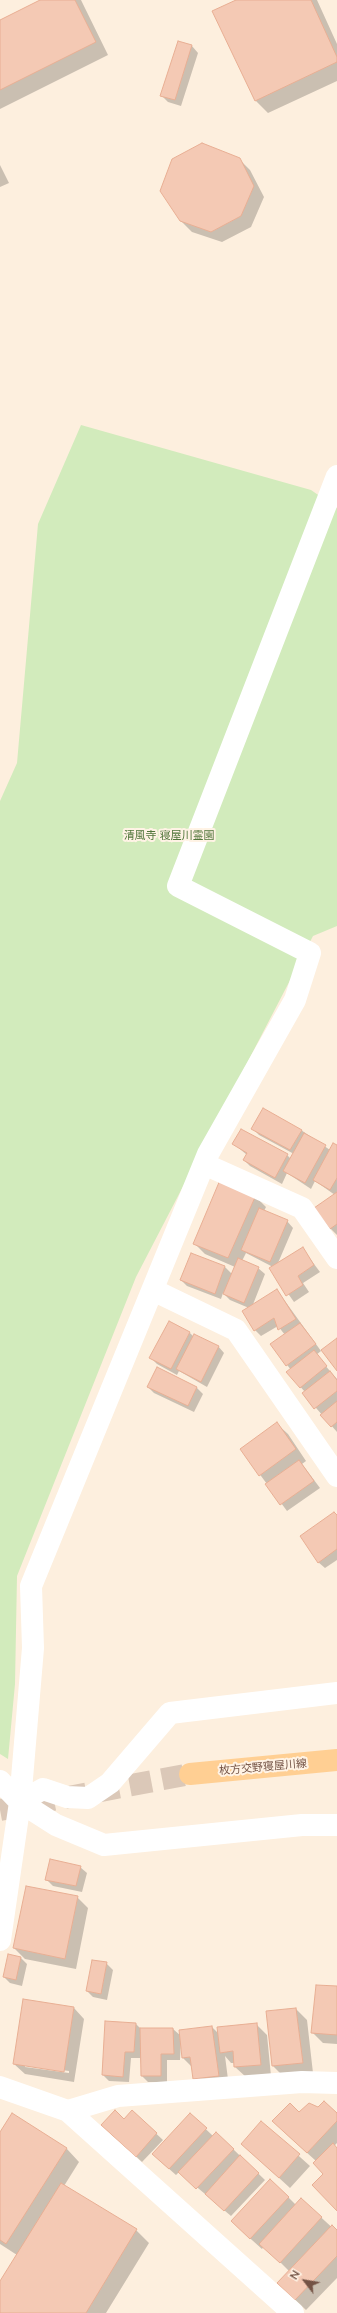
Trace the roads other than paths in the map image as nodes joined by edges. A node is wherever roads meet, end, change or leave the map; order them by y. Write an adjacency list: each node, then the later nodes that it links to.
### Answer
1 (337, 476): 2 (street)
2 (204, 1164): 3 (street); 4 (street)
3 (337, 1258)
4 (152, 1290): 5 (street); 10 (street)
5 (337, 1476)
6 (337, 1693): 10 (street)
7 (337, 1760): 8 (main road, 枚方交野寝屋川線)
8 (190, 1774)
9 (0, 1781): 10 (street)
10 (20, 1802): 11 (street); 12 (street)
11 (337, 1825)
12 (0, 1940)
13 (337, 2083): 15 (street)
14 (0, 2087): 15 (street)
15 (68, 2111): 16 (street)
16 (293, 2313)

